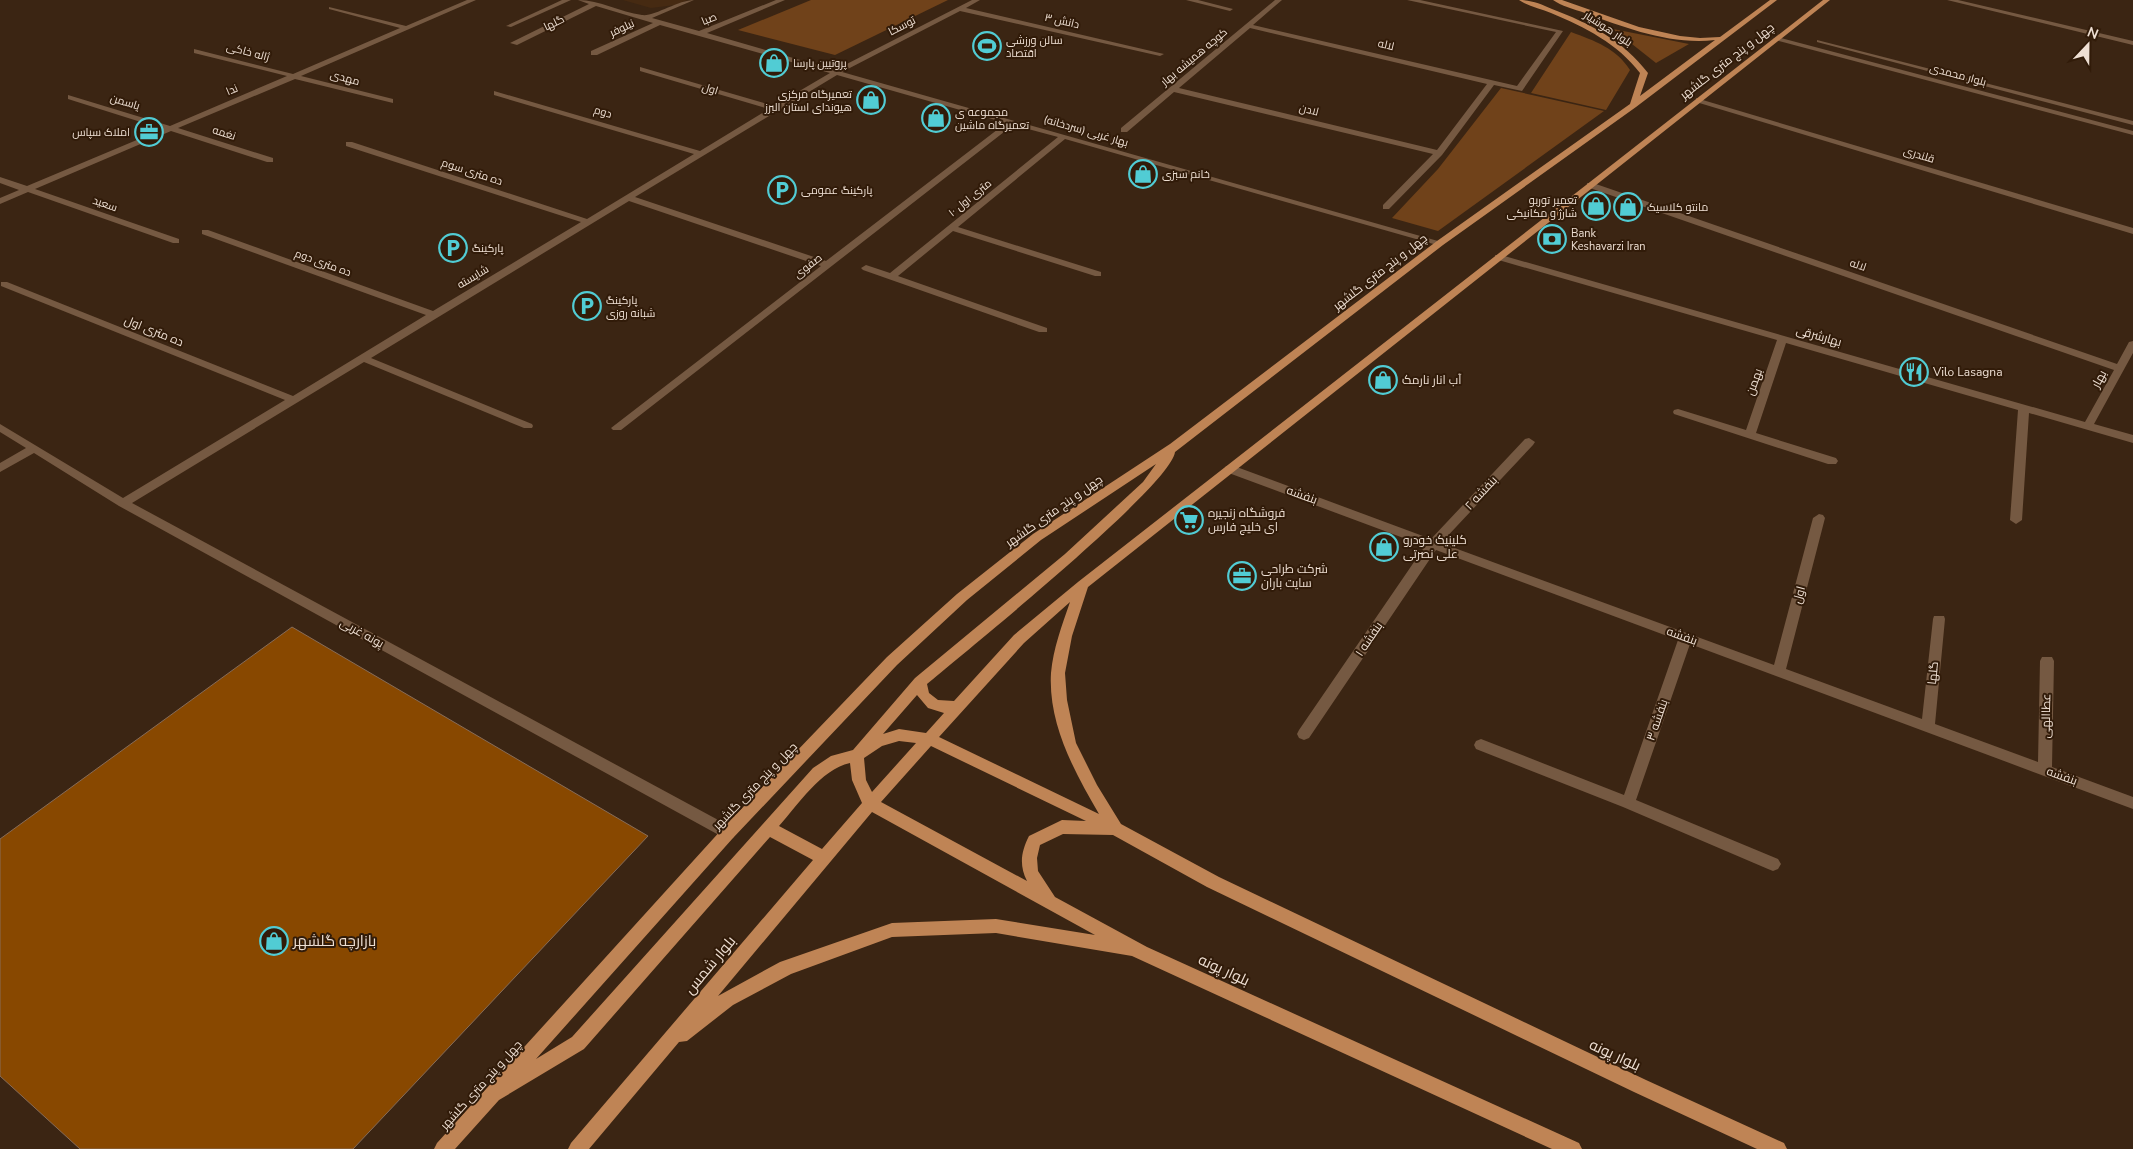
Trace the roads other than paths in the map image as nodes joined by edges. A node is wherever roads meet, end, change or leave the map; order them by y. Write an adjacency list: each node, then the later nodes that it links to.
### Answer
1 (473, 0): 25 (street, ندا)
2 (568, 0): 23 (street)
3 (581, 0): 15 (street, بهار غربی (سردخانه))
4 (691, 0): 20 (street)
5 (782, 0): 26 (street, صبا)
6 (977, 0): 17 (street, توسکا)
7 (1189, 0): 18 (street)
8 (1279, 0): 24 (street, کوچه همیشه بهار)
9 (1410, 0): 39 (street, لاله)
10 (1522, 0): 21 (main road, بلوار هوشیار)
11 (1556, 0): 19 (main road, بلوار هوشیار)
12 (1774, 0): 28 (main road, چهل و پنج متری گلشهر)
13 (1827, 0): 27 (main road, چهل و پنج متری گلشهر)
14 (1950, 0): 30 (street)
15 (594, 4): 20 (street, بهار غربی (سردخانه)); 29 (street, گلها)
16 (331, 8): 25 (street)
17 (960, 9): 35 (street, دانش ۳); 37 (street, توسکا)
18 (1230, 9)
19 (1595, 13): 21 (main road); 28 (main road, بلوار هوشیار)
20 (645, 18): 22 (street, بهار غربی (سردخانه))
21 (1576, 21): 45 (main road, بلوار هوشیار)
22 (660, 22): 26 (street, بهار غربی (سردخانه)); 34 (street, نیلوفر)
23 (509, 26)
24 (1248, 26): 39 (street, لاله); 40 (street, کوچه همیشه بهار)
25 (407, 28): 38 (street, ندا)
26 (699, 34): 37 (street, بهار غربی (سردخانه))
27 (1781, 36): 31 (street, بلوار محمدی); 33 (street, بلوار محمدی); 43 (main road, چهل و پنج متری گلشهر)
28 (1723, 37): 45 (main road, چهل و پنج متری گلشهر)
29 (514, 43)
30 (2133, 43)
31 (1836, 46): 33 (street); 48 (street, بلوار محمدی)
32 (197, 51): 38 (street, ژاله خاکی)
33 (1826, 52): 51 (street, بلوار محمدی)
34 (594, 54)
35 (1160, 54)
36 (643, 69): 46 (street, اول)
37 (836, 72): 46 (street, شایسته); 47 (street, بهار غربی (سردخانه))
38 (294, 76): 44 (street, مهدی); 49 (street, ندا)
39 (1492, 83): 54 (street)
40 (1173, 89): 50 (street, کوچه همیشه بهار); 54 (street, لادن)
41 (497, 93): 55 (street, دوم)
42 (71, 97): 49 (street, یاسمن)
43 (1699, 100): 58 (main road, چهل و پنج متری گلشهر); 65 (street, قلندری)
44 (390, 101)
45 (1633, 105): 68 (main road, چهل و پنج متری گلشهر)
46 (776, 109): 55 (street, شایسته)
47 (1012, 122): 52 (street, بهار غربی (سردخانه)); 70 (street, صفوی)
48 (2133, 123)
49 (171, 128): 56 (street, نغمه); 59 (street, ندا)
50 (1124, 130)
51 (2133, 133)
52 (1064, 137): 64 (street, ۱۰ متری اول); 68 (street, بهار غربی (سردخانه))
53 (349, 144): 63 (street, ده متری سوم)
54 (1439, 153): 62 (street)
55 (702, 154): 60 (street, شایسته)
56 (270, 160)
57 (0, 180): 59 (street, سعید)
58 (1590, 185): 69 (main road, چهل و پنج متری گلشهر); 80 (street, لاله)
59 (26, 190): 61 (street, ندا); 67 (street, سعید)
60 (628, 198): 63 (street, شایسته); 70 (street)
61 (0, 201)
62 (1386, 207)
63 (588, 222): 75 (street, شایسته)
64 (951, 228): 72 (street); 73 (street, ۱۰ متری اول)
65 (2133, 231)
66 (205, 232): 75 (street, ده متری دوم)
67 (176, 240)
68 (1440, 243): 91 (main road, چهل و پنج متری گلشهر)
69 (1498, 257): 77 (street, بهارشرقی); 95 (main road, چهل و پنج متری گلشهر)
70 (828, 265): 87 (street, صفوی)
71 (866, 268): 73 (street)
72 (1098, 274)
73 (892, 277): 76 (street)
74 (4, 284): 81 (street, ده متری اول)
75 (434, 315): 79 (street, شایسته)
76 (1043, 330)
77 (1783, 338): 82 (street, بهارشرقی); 88 (street, بهمن)
78 (2133, 344): 80 (street, بهار)
79 (363, 358): 81 (street, شایسته); 84 (street)
80 (2119, 368): 85 (street, بهار)
81 (294, 400): 96 (street, شایسته)
82 (2024, 408): 85 (street, بهارشرقی); 98 (street)
83 (1678, 412): 88 (street)
84 (528, 426)
85 (2088, 426): 89 (street, بهارشرقی)
86 (0, 427): 92 (street, پونه غربی)
87 (617, 428)
88 (1750, 435): 93 (street)
89 (2133, 439)
90 (1529, 442): 99 (street, بنفشه ۲)
91 (1174, 447): 105 (main road); 118 (main road, چهل و پنج متری گلشهر)
92 (34, 448): 94 (street); 96 (street, پونه غربی)
93 (1832, 461)
94 (0, 468)
95 (1230, 469): 99 (street, بنفشه); 100 (main road, چهل و پنج متری گلشهر)
96 (123, 503): 118 (street, پونه غربی)
97 (1819, 518): 104 (street, اول)
98 (2016, 520)
99 (1433, 544): 102 (street, بنفشه); 108 (street, بنفشه ۱)
100 (1082, 586): 106 (main road, چهل و پنج متری گلشهر); 117 (main road)
101 (1939, 619): 107 (street, گلها)
102 (1686, 637): 104 (street, بنفشه); 113 (street, بنفشه ۳)
103 (2047, 661): 112 (street, عطاالهی)
104 (1779, 672): 107 (street, بنفشه)
105 (920, 682): 106 (main road); 111 (main road)
106 (960, 706): 109 (main road, چهل و پنج متری گلشهر)
107 (1928, 727): 112 (street, بنفشه)
108 (1304, 734)
109 (930, 739): 111 (main road, بلوار پونه); 115 (main road, چهل و پنج متری گلشهر); 117 (main road, بلوار پونه)
110 (1480, 745): 113 (street)
111 (857, 754): 115 (main road); 116 (main road, بلوار پونه)
112 (2045, 770): 114 (street, بنفشه)
113 (1628, 803): 120 (street)
114 (2133, 803)
115 (870, 804): 119 (main road, بلوار شمس); 121 (main road, بلوار پونه)
116 (768, 828): 119 (main road); 124 (main road, بلوار پونه)
117 (1116, 829): 121 (main road); 128 (main road, بلوار پونه)
118 (728, 833): 124 (main road, چهل و پنج متری گلشهر)
119 (824, 858): 123 (main road, بلوار شمس)
120 (1773, 864)
121 (1054, 904): 122 (main road, بلوار پونه)
122 (1141, 952): 123 (main road); 127 (main road, بلوار پونه)
123 (661, 1050): 126 (main road, بلوار شمس)
124 (487, 1099): 125 (main road, چهل و پنج متری گلشهر)
125 (443, 1149)
126 (577, 1149)
127 (1572, 1149)
128 (1778, 1149)

